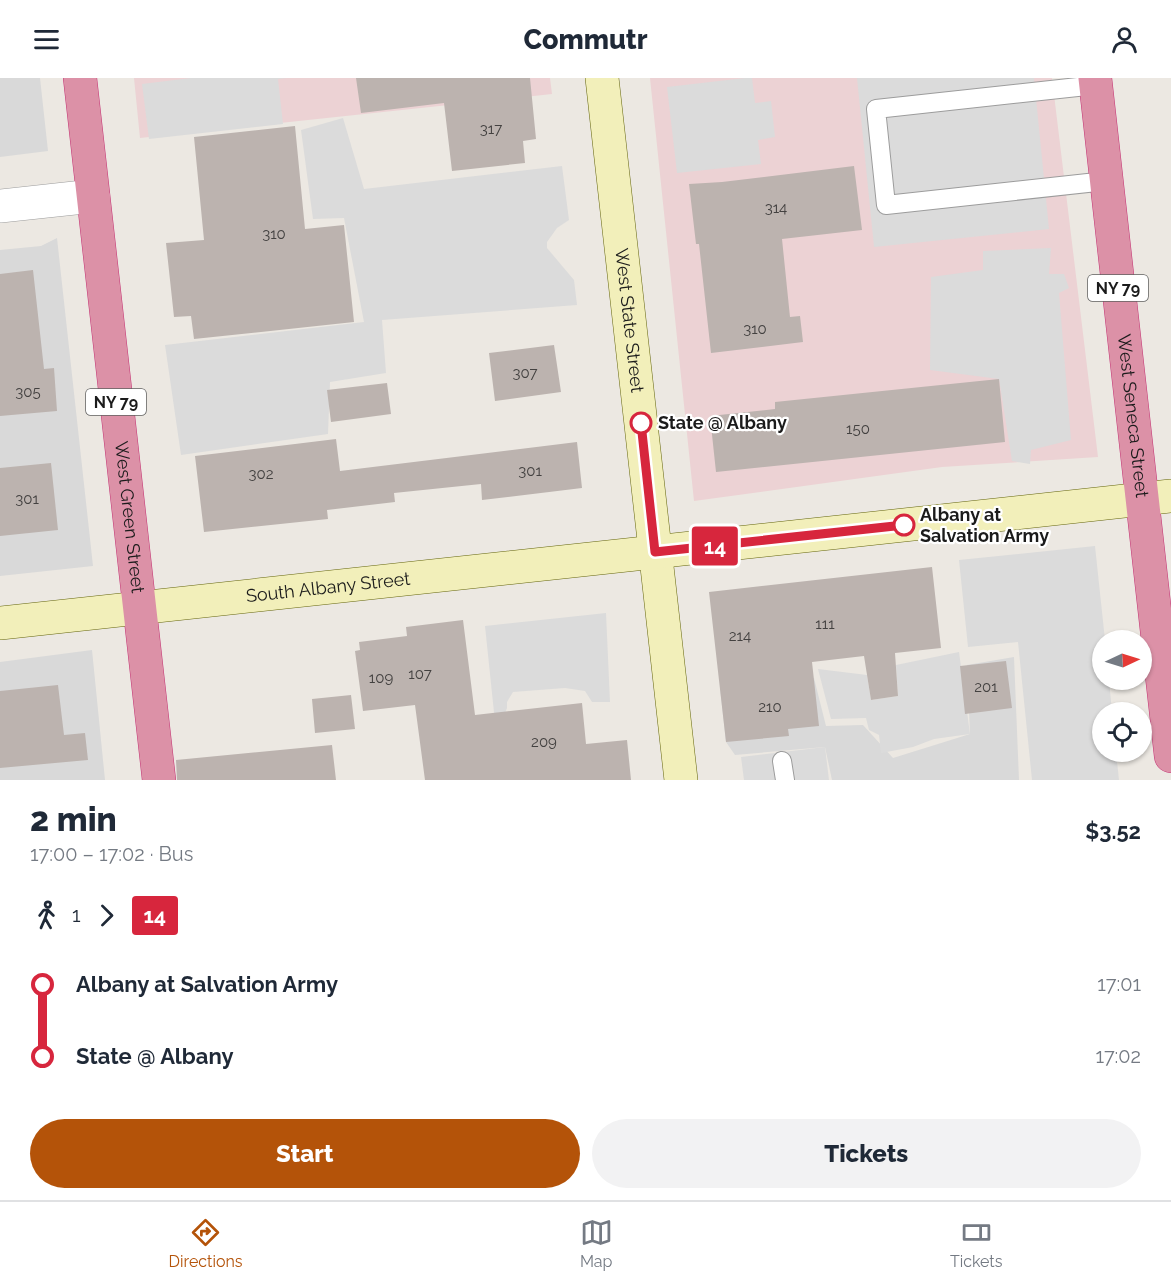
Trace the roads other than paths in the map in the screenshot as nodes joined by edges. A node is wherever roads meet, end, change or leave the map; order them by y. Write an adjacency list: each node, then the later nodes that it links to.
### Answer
1 (80, 78): 5 (highway, West Green Street / NY 79)
2 (602, 78): 8 (street, West State Street)
3 (1095, 81): 4 (highway, West Seneca Street / NY 79); 4 (lane)
4 (1106, 181): 7 (highway, West Seneca Street / NY 79)
5 (93, 196): 6 (street); 9 (highway, West Green Street / NY 79)
6 (0, 206)
7 (1157, 497): 8 (street, South Albany Street); 11 (highway, West Seneca Street / NY 79)
8 (655, 552): 9 (street, South Albany Street); 14 (street, West State Street)
9 (140, 608): 10 (street, South Albany Street); 13 (highway, West Green Street / NY 79)
10 (0, 623)
11 (1171, 756)
12 (782, 761): 15 (lane)
13 (159, 780)
14 (681, 780)
15 (784, 780)

